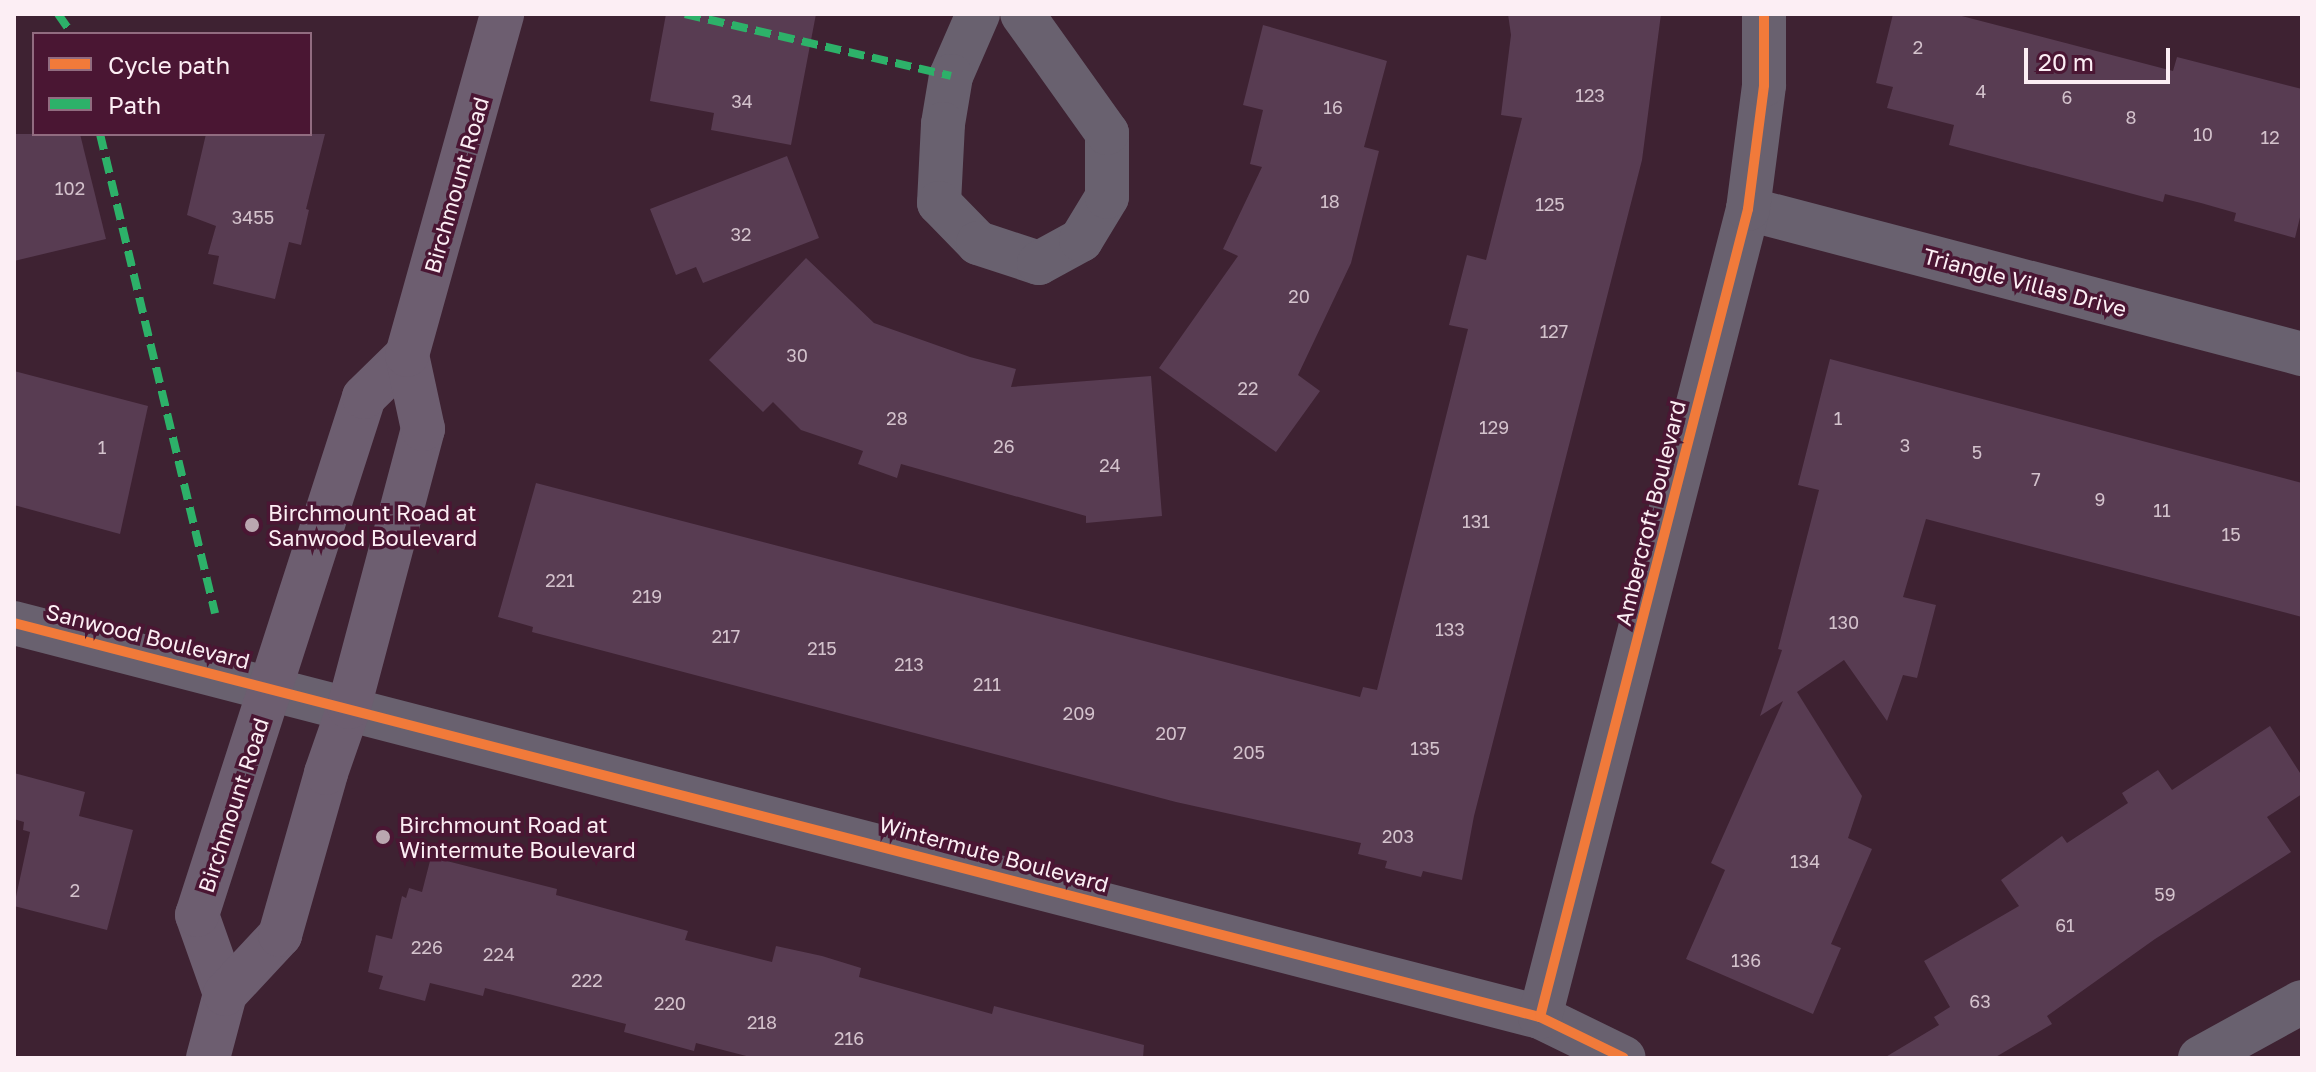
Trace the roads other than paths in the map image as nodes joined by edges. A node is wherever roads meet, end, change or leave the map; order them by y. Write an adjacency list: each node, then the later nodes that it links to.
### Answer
1 (502, 14): 7 (main road, Birchmount Road)
2 (978, 14): 3 (street)
3 (1022, 14)
4 (1764, 14): 5 (street, Ambercroft Boulevard)
5 (1748, 209): 6 (street, Triangle Villas Drive); 13 (street, Ambercroft Boulevard)
6 (2302, 354)
7 (407, 355): 9 (main road, Birchmount Road); 10 (main road, Birchmount Road)
8 (14, 623): 9 (street, Sanwood Boulevard)
9 (272, 687): 10 (street, Sanwood Boulevard); 11 (main road, Birchmount Road)
10 (349, 707): 11 (main road, Birchmount Road); 13 (street, Wintermute Boulevard)
11 (225, 994): 14 (main road, Birchmount Road)
12 (2302, 1002): 16 (street)
13 (1540, 1017): 15 (street, Wintermute Boulevard)
14 (208, 1058)
15 (1624, 1058)
16 (2200, 1058)

